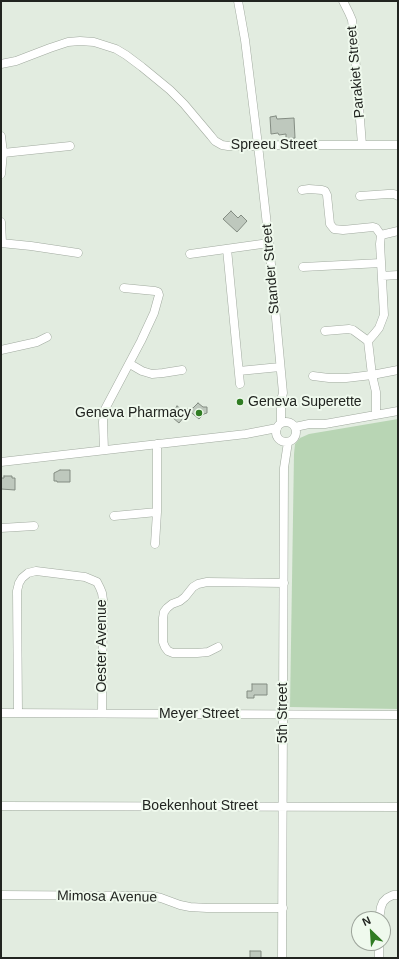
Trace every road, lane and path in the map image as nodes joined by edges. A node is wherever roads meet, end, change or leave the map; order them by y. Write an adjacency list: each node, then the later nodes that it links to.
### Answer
1 (238, 1): 8 (street, Stander Street)
2 (344, 1): 5 (street, Parakiet Street)
3 (1, 64): 8 (street, Spreeu Street)
4 (1, 136): 9 (street)
5 (362, 145): 6 (street, Spreeu Street); 8 (street, Spreeu Street)
6 (398, 145)
7 (70, 146): 9 (street)
8 (258, 146): 18 (street, Stander Street)
9 (2, 153): 10 (street)
10 (1, 174)
11 (302, 190): 16 (street)
12 (360, 196): 13 (street)
13 (398, 196)
14 (1, 222): 17 (street)
15 (398, 231): 16 (street)
16 (380, 235): 22 (street)
17 (1, 243): 20 (street)
18 (269, 243): 19 (street); 32 (street, Stander Street)
19 (227, 249): 21 (street); 35 (street)
20 (78, 253)
21 (190, 254)
22 (381, 263): 23 (street); 25 (street)
23 (303, 267)
24 (398, 275): 25 (street)
25 (382, 276): 29 (street)
26 (124, 288): 31 (street)
27 (325, 331): 29 (street)
28 (47, 337): 30 (street)
29 (368, 341): 36 (street)
30 (1, 350)
31 (130, 364): 33 (street); 45 (street)
32 (280, 367): 35 (street); 39 (street, Stander Street)
33 (182, 370)
34 (398, 370): 36 (street)
35 (238, 371): 38 (street)
36 (372, 375): 37 (street); 41 (street)
37 (313, 376)
38 (240, 384)
39 (282, 393): 42 (street, Stander Street); 43 (street, Stander Street)
40 (398, 411): 41 (street)
41 (376, 414): 42 (street)
42 (293, 428): 43 (street); 43 (street)
43 (281, 434): 44 (street); 52 (street, 5th Street)
44 (157, 444): 45 (street); 47 (street)
45 (104, 450): 46 (street)
46 (1, 462)
47 (157, 512): 48 (street); 51 (street)
48 (114, 516)
49 (34, 526): 50 (street)
50 (1, 528)
51 (155, 544)
52 (284, 583): 53 (street); 57 (street, 5th Street)
53 (218, 647)
54 (1, 713): 55 (street, Meyer Street)
55 (18, 713): 56 (street, Meyer Street); 56 (street, Oester Avenue)
56 (102, 713): 57 (street, Meyer Street)
57 (283, 714): 58 (street, Meyer Street); 60 (street, 5th Street)
58 (398, 715)
59 (1, 806): 60 (street, Boekenhout Street)
60 (283, 807): 61 (street, Boekenhout Street); 64 (street, 5th Street)
61 (398, 807)
62 (1, 895): 64 (street, Mimosa Avenue)
63 (398, 895): 65 (street)
64 (283, 908): 66 (street, 5th Street)
65 (380, 911)
66 (282, 958)

